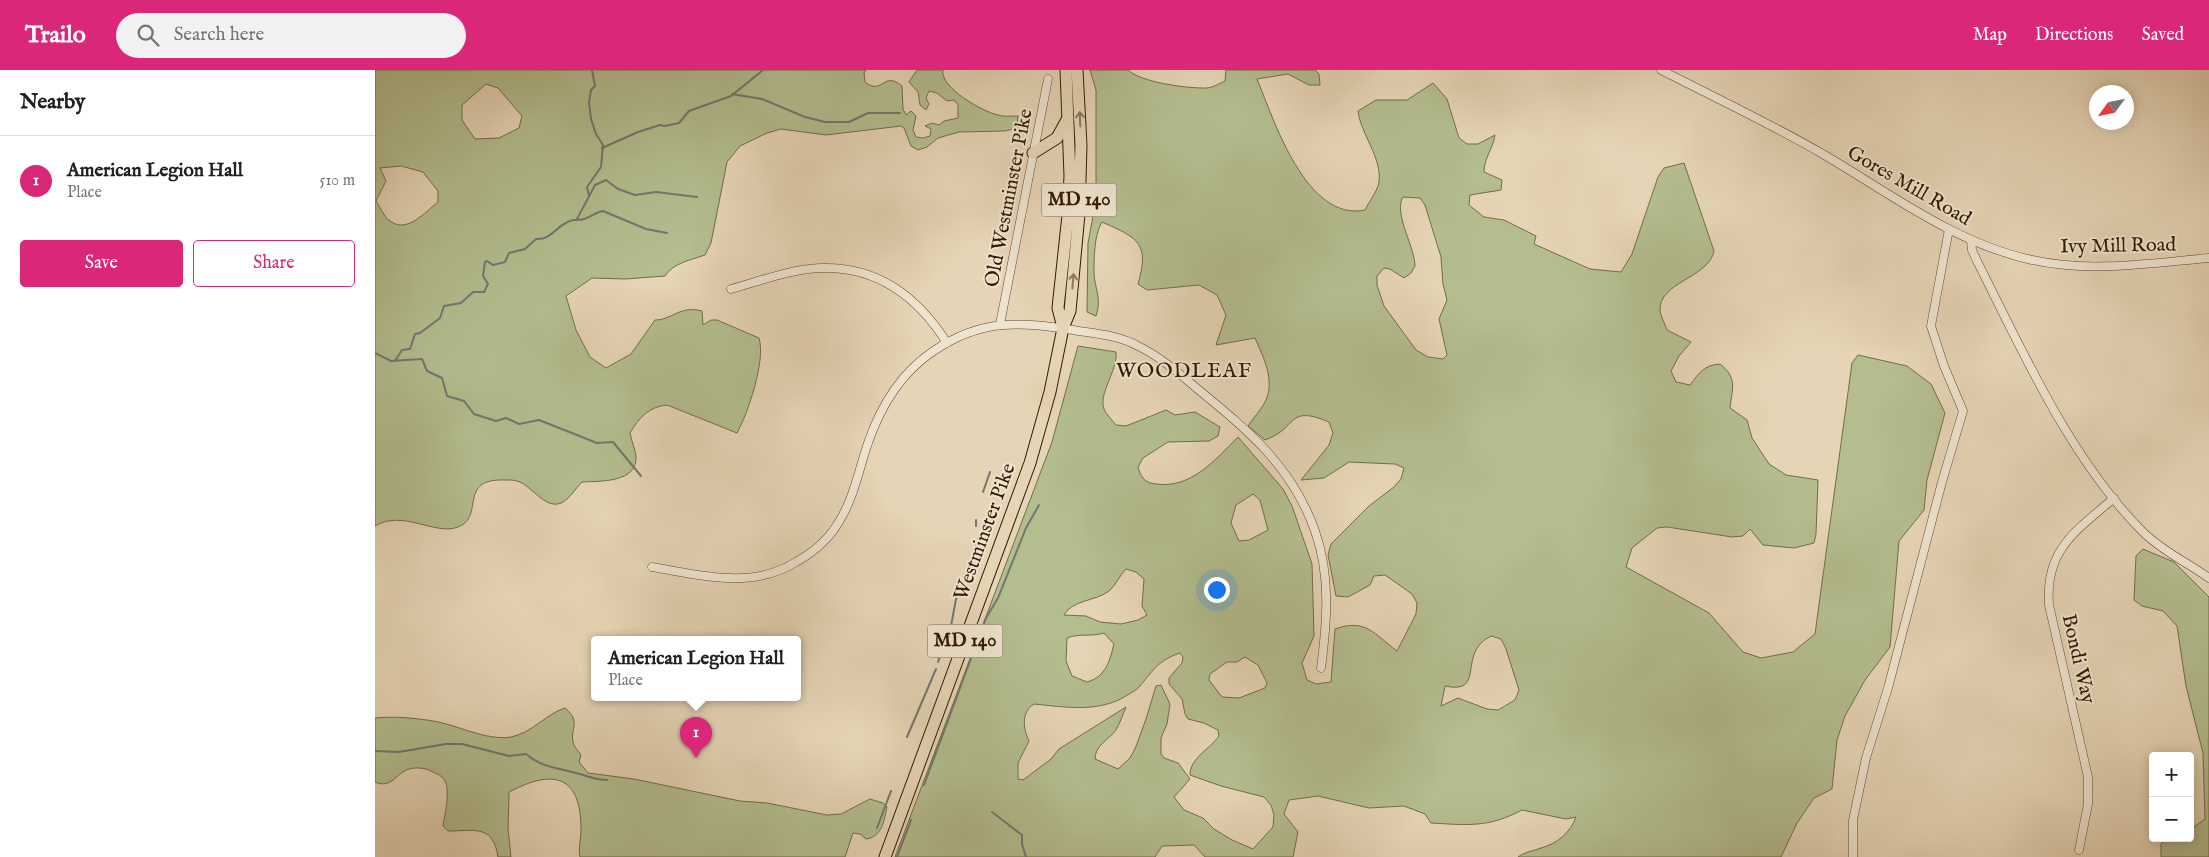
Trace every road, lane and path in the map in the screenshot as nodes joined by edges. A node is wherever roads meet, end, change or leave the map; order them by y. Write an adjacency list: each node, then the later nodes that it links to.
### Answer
1 (1067, 70): 5 (highway, Westminster Pike / MD 140)
2 (1077, 70): 12 (highway, Westminster Pike / MD 140, one-way to 2)
3 (1661, 70): 7 (street, Gores Mill Road)
4 (1048, 79): 6 (street, Old Westminster Pike)
5 (1069, 116): 6 (highway); 12 (highway, Westminster Pike / MD 140)
6 (1033, 153): 11 (street, Old Westminster Pike)
7 (1949, 229): 8 (street, Gores Mill Road); 20 (street)
8 (1971, 241): 9 (street, Ivy Mill Road); 14 (street, Gores Mill Road)
9 (2209, 258)
10 (731, 289): 13 (street)
11 (1000, 324): 12 (street); 13 (street)
12 (1063, 328): 17 (street); 19 (highway, Westminster Pike / MD 140)
13 (947, 343): 15 (street)
14 (2114, 498): 16 (street, Gores Mill Road); 18 (street, Bondi Way)
15 (652, 566)
16 (2209, 578)
17 (1321, 668)
18 (2079, 850)
19 (885, 857)
20 (1853, 857)

